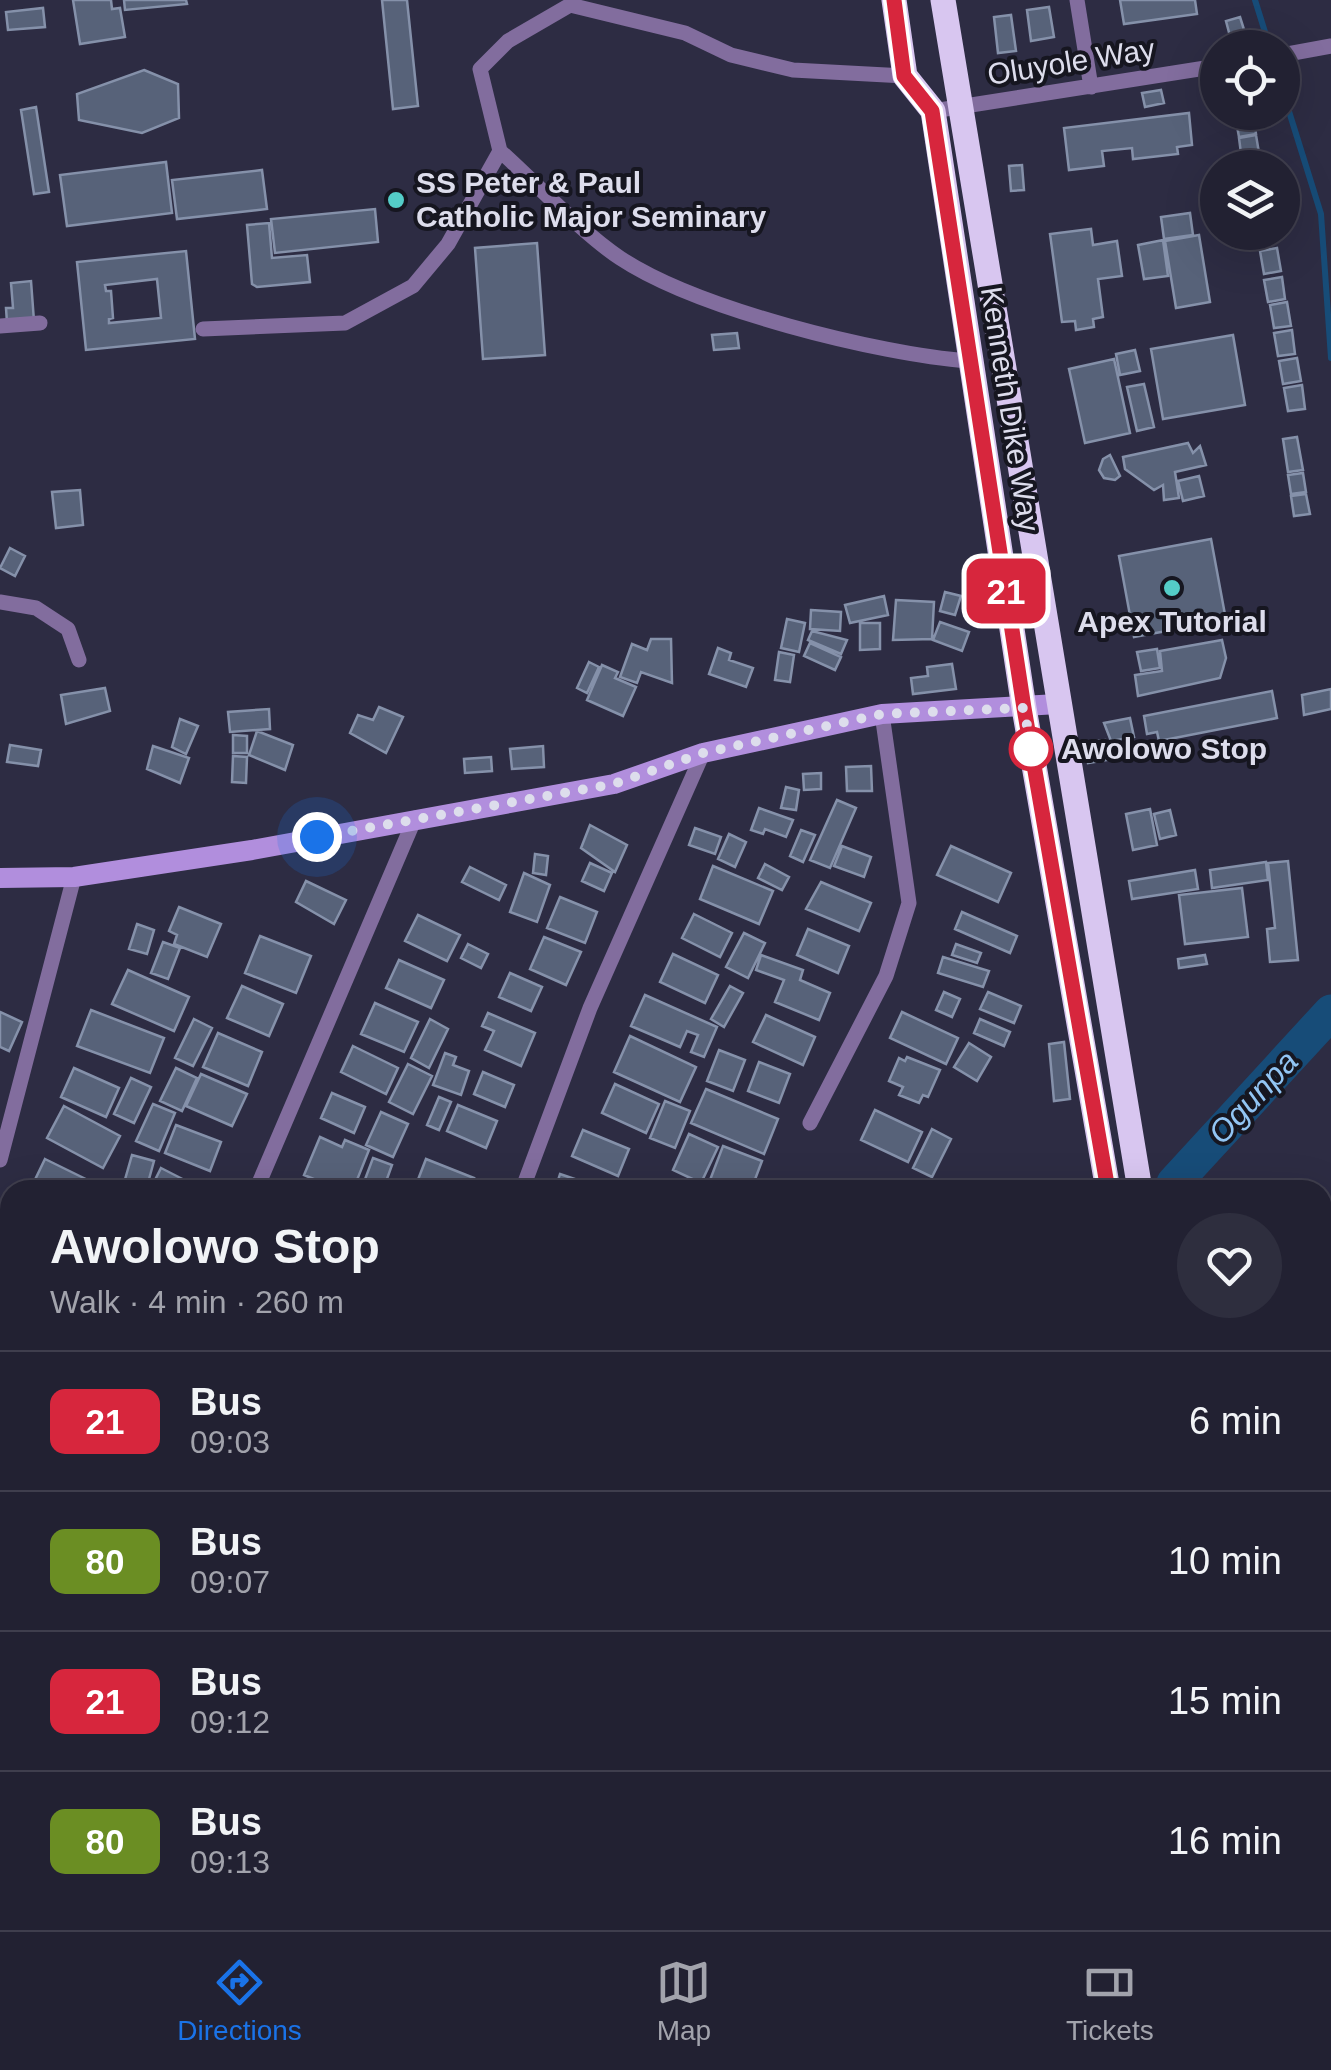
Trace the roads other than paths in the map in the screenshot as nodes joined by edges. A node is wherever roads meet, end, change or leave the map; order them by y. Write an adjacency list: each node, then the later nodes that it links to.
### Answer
1 (894, 0): 7 (highway)
2 (943, 0): 9 (highway, Kenneth Dike Way)
3 (1077, 0): 8 (street)
4 (1331, 46): 5 (street)
5 (1300, 52)
6 (1200, 69): 8 (street, Oluyole Way)
7 (904, 76): 10 (highway); 11 (street)
8 (1092, 87): 9 (street, Oluyole Way)
9 (960, 107): 10 (street, Oluyole Way); 18 (highway, Kenneth Dike Way)
10 (932, 111): 15 (highway, Kenneth Dike Way)
11 (500, 150): 14 (street); 15 (street)
12 (40, 323): 13 (street)
13 (0, 326)
14 (203, 329)
15 (969, 361): 19 (highway, Kenneth Dike Way)
16 (0, 602): 17 (street)
17 (79, 660)
18 (1058, 704): 19 (main road); 30 (highway, Kenneth Dike Way)
19 (1024, 708): 20 (main road); 29 (highway, Kenneth Dike Way)
20 (882, 714): 21 (main road); 25 (street)
21 (703, 753): 22 (main road); 28 (street)
22 (415, 818): 23 (main road); 27 (street)
23 (74, 877): 24 (main road); 26 (street)
24 (0, 878)
25 (810, 1123)
26 (0, 1160)
27 (260, 1180)
28 (526, 1180)
29 (1107, 1180)
30 (1139, 1180)

